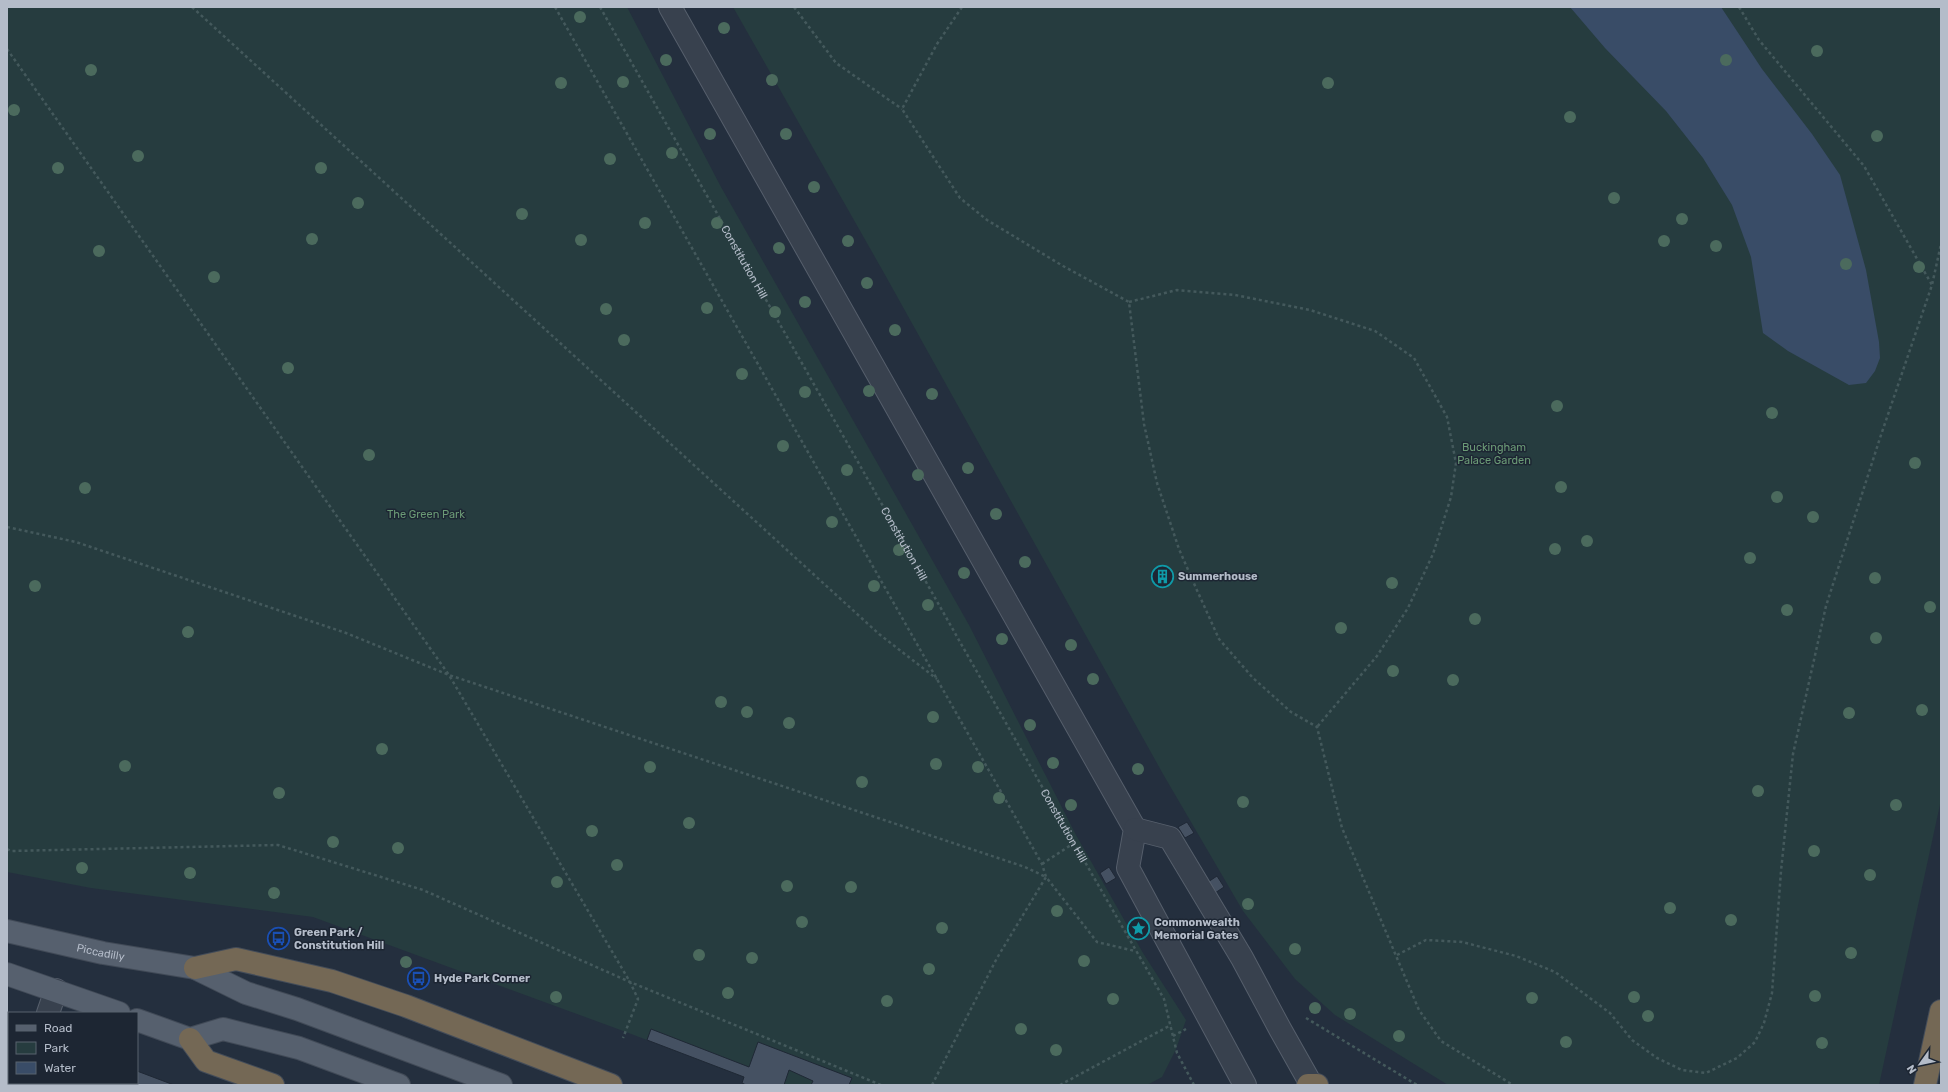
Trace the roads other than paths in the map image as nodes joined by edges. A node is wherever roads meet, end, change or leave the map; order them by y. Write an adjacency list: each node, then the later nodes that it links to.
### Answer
1 (670, 7): 2 (street)
2 (1135, 829): 16 (street); 17 (street)
3 (7, 931): 4 (main road, Piccadilly)
4 (195, 968): 14 (main road, Piccadilly); 15 (highway)
5 (7, 974): 6 (main road)
6 (56, 990): 8 (street); 9 (main road)
7 (1941, 1011): 18 (highway)
8 (48, 1012)
9 (116, 1012)
10 (138, 1020): 11 (main road)
11 (190, 1039): 12 (highway); 13 (main road)
12 (273, 1085)
13 (400, 1085)
14 (501, 1085)
15 (611, 1085)
16 (1245, 1085)
17 (1312, 1085)
18 (1925, 1085)

